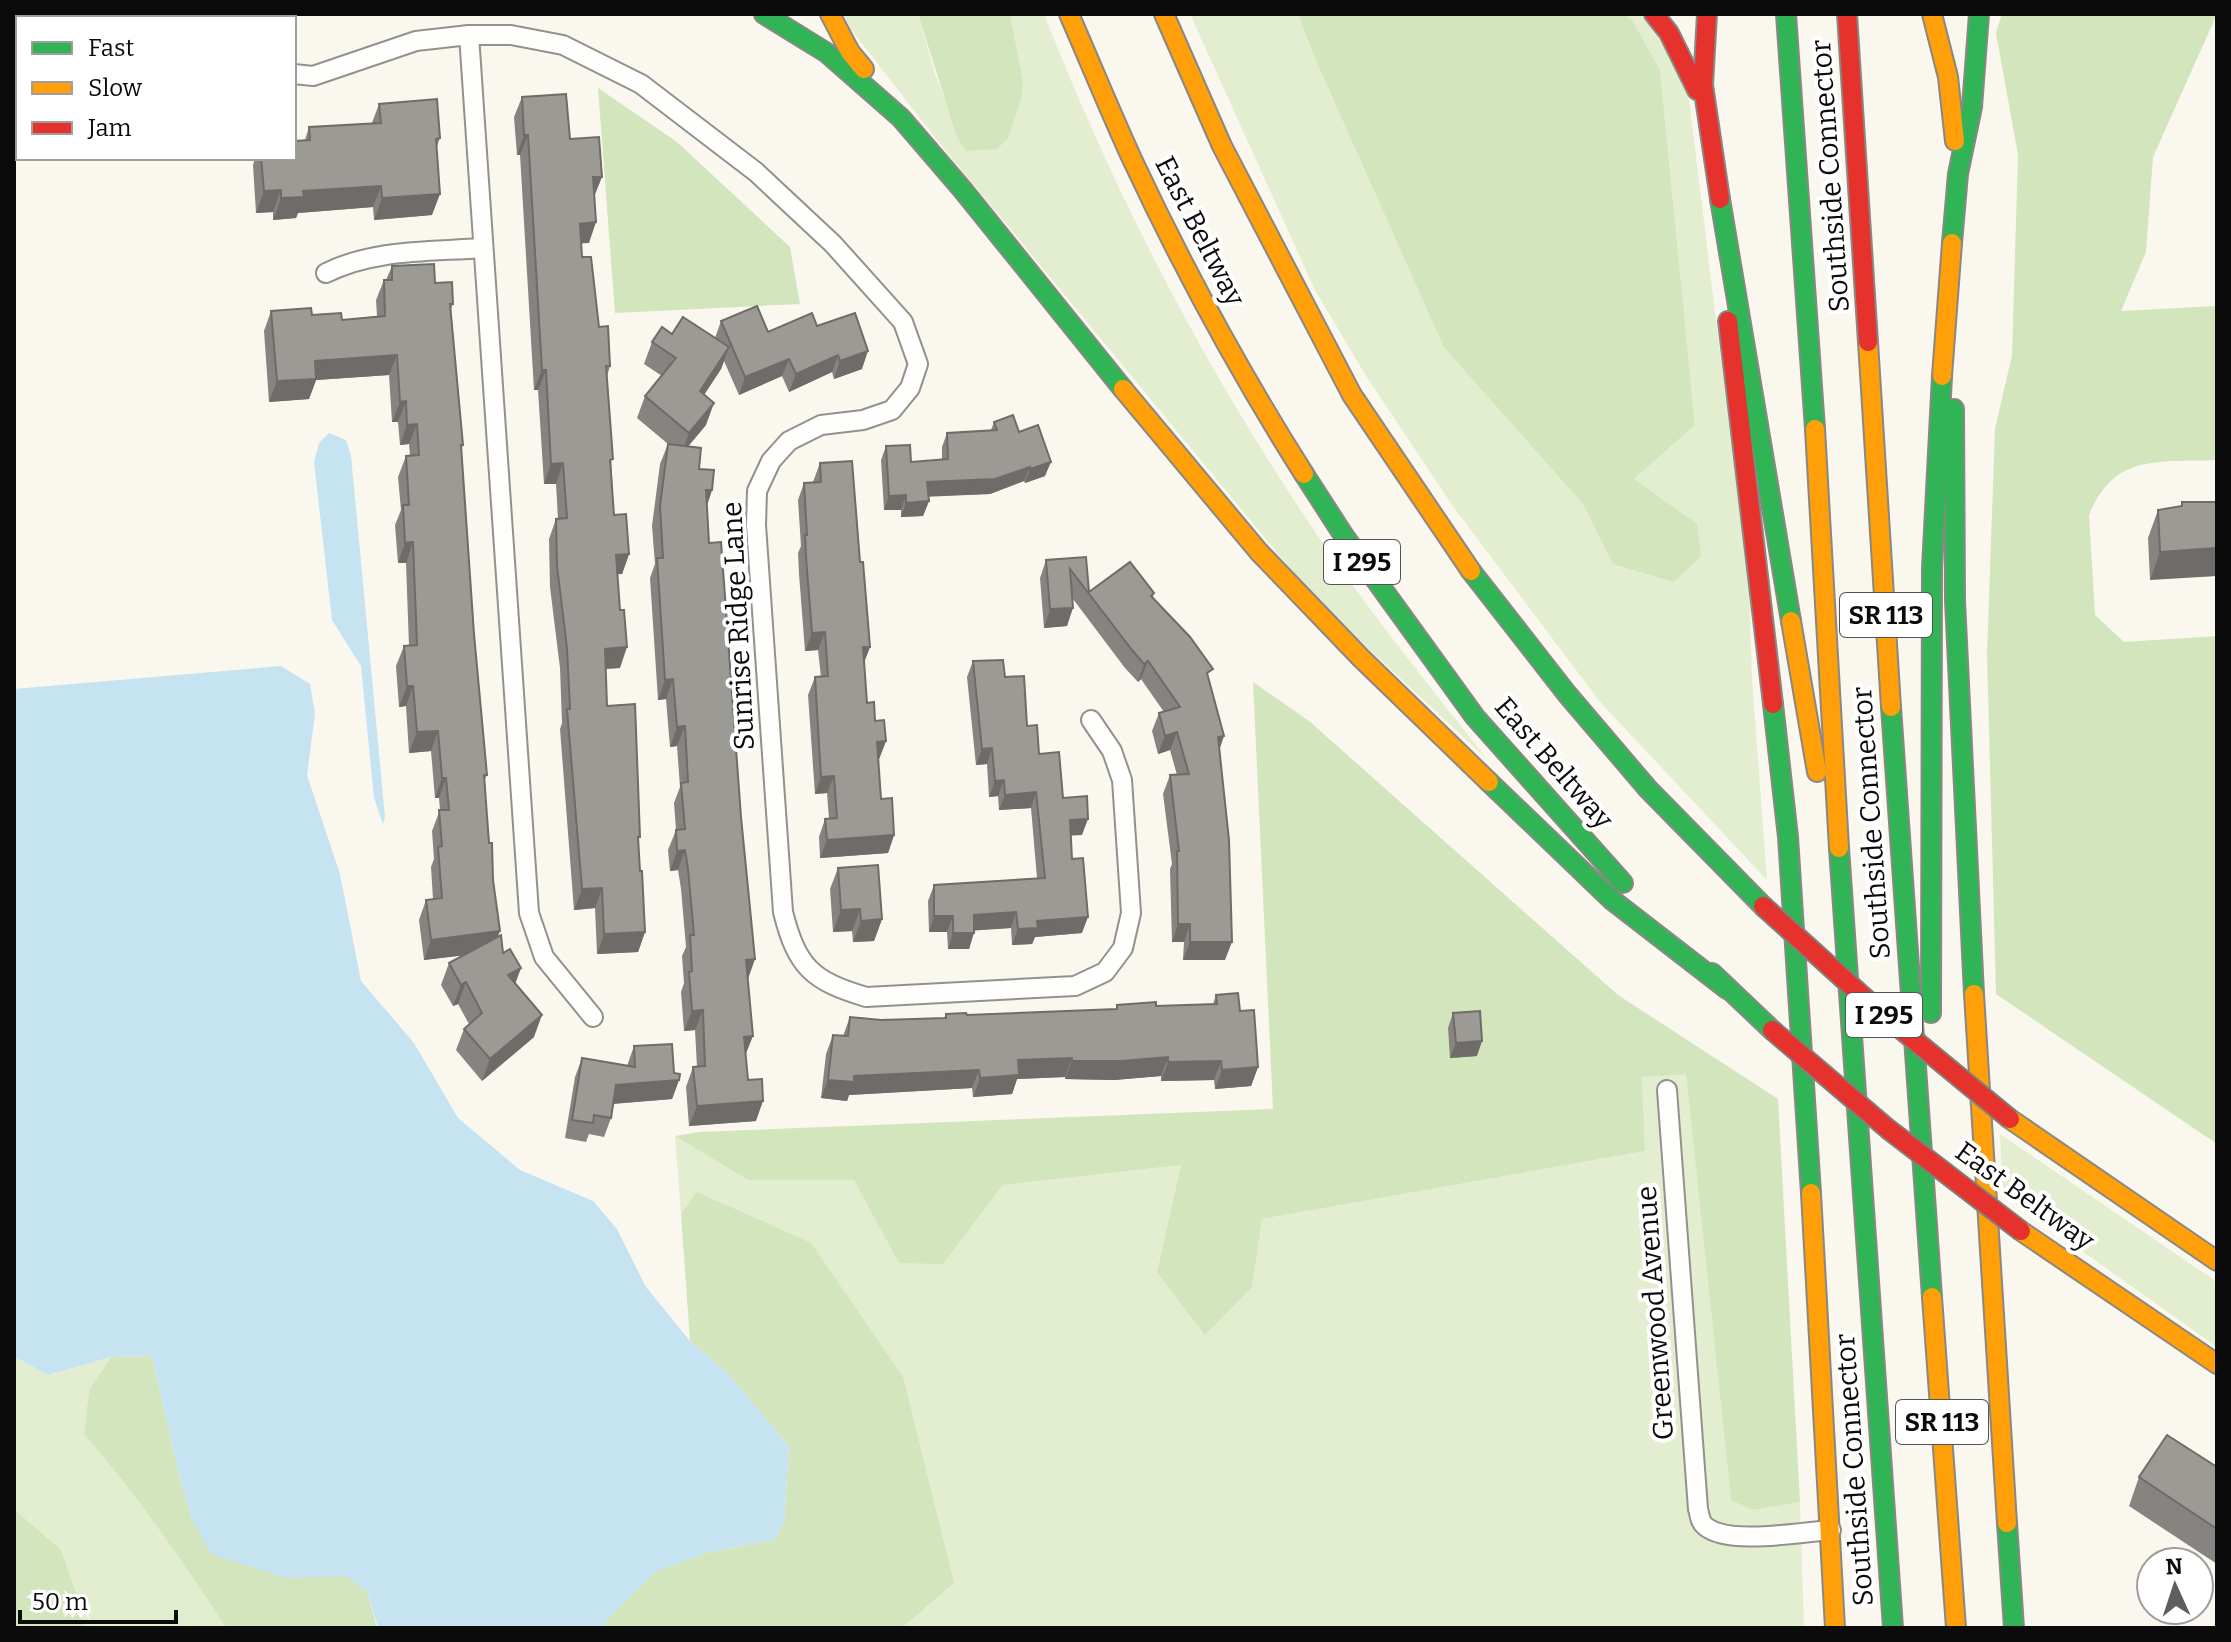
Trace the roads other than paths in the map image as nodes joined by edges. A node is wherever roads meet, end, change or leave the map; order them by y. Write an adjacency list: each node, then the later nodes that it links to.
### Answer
1 (764, 14): 14 (main road)
2 (830, 14): 14 (main road)
3 (1069, 14): 22 (main road, East Beltway / I 295)
4 (1164, 14): 26 (main road, East Beltway / I 295, bridge)
5 (1654, 14): 13 (main road)
6 (1707, 14): 13 (main road)
7 (1786, 14): 21 (main road, Southside Connector / SR 113)
8 (1847, 14): 25 (main road, Southside Connector / SR 113)
9 (1932, 14): 15 (main road)
10 (1979, 14): 15 (main road)
11 (469, 35): 12 (street, Sunrise Ridge Lane); 18 (street); 20 (street, Sunrise Ridge Lane)
12 (296, 74)
13 (1702, 102): 16 (main road)
14 (901, 118): 22 (main road)
15 (1958, 174): 17 (main road)
16 (1720, 199): 21 (main road); 28 (main road, Southside Connector)
17 (1952, 243): 25 (main road); 32 (main road)
18 (482, 248): 19 (street); 23 (street)
19 (326, 273)
20 (1091, 720)
21 (1839, 843): 30 (main road, Southside Connector / SR 113)
22 (1727, 989): 27 (main road, East Beltway / I 295, bridge)
23 (593, 1017)
24 (1667, 1090): 28 (street, Greenwood Avenue)
25 (1927, 1217): 31 (main road, Southside Connector / SR 113)
26 (2217, 1261)
27 (2217, 1364)
28 (1831, 1530): 29 (main road, Southside Connector)
29 (1835, 1628)
30 (1893, 1628)
31 (1956, 1628)
32 (2014, 1628)

